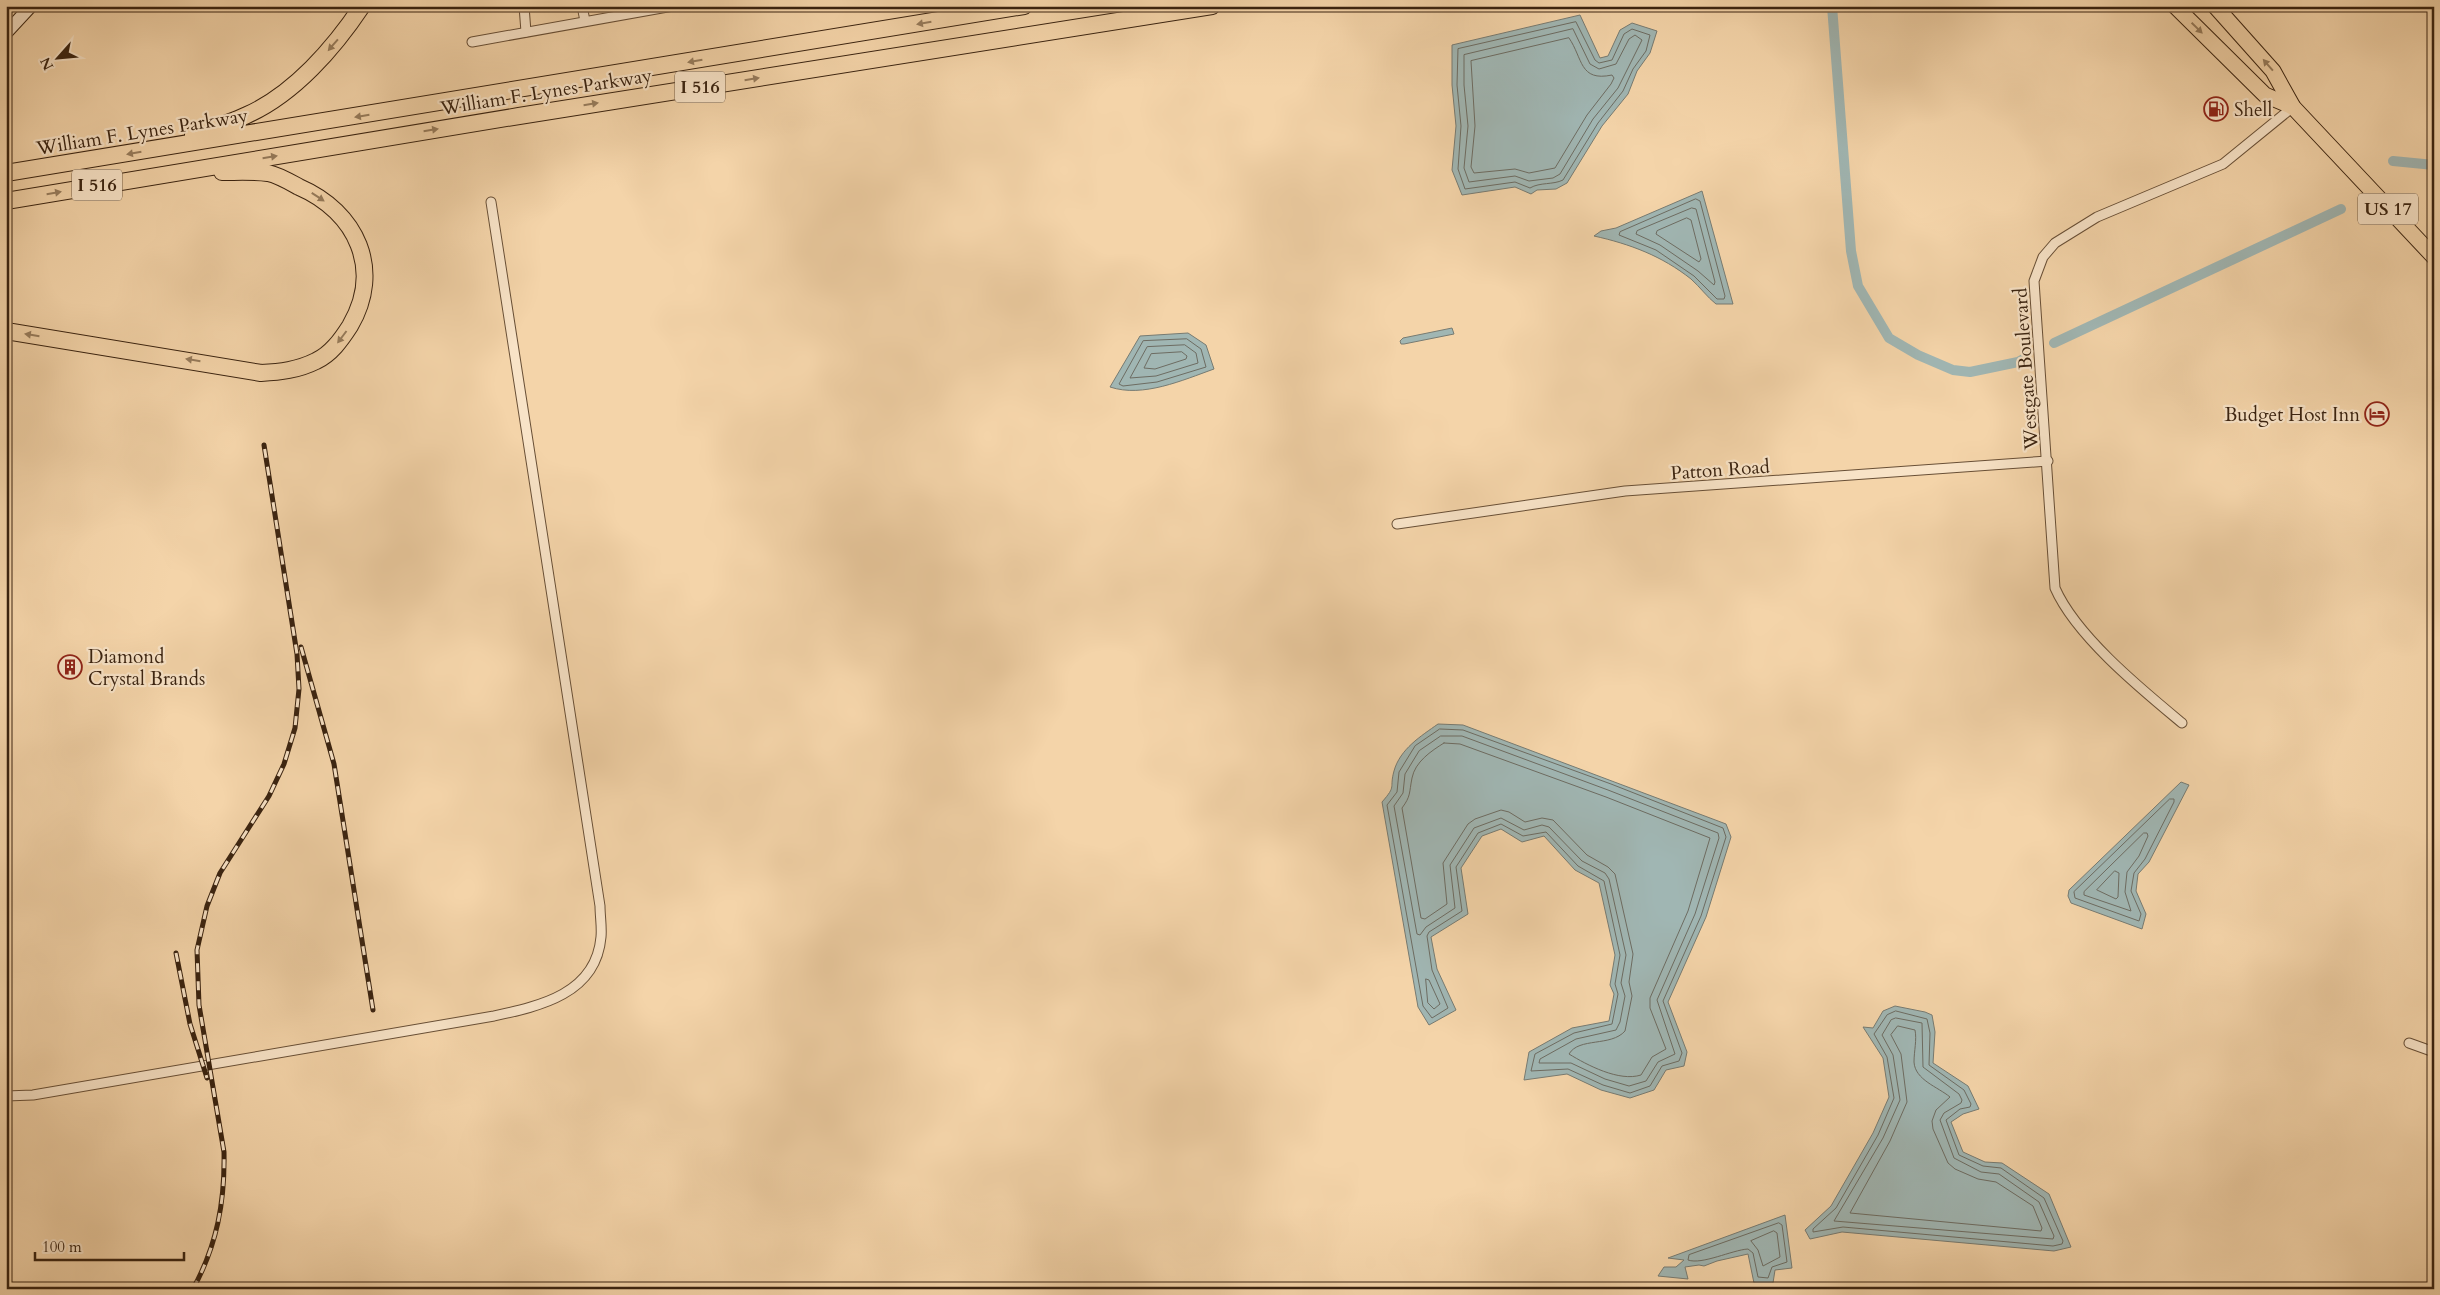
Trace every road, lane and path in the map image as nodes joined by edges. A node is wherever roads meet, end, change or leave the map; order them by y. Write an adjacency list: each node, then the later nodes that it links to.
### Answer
1 (31, 6): 11 (street)
2 (362, 6): 15 (highway, one-way to 15)
3 (524, 6): 12 (street)
4 (582, 6): 10 (street)
5 (673, 6): 10 (street)
6 (1024, 6): 15 (highway, William F. Lynes Parkway / I 516, one-way to 15)
7 (1212, 6): 16 (highway, William F. Lynes Parkway / I 516, one-way to 7)
8 (2175, 6): 14 (main road, US 17, one-way to 14)
9 (2214, 6): 14 (main road, US 17, one-way to 9)
10 (585, 21): 12 (street)
11 (6, 32)
12 (526, 32): 13 (street)
13 (472, 42)
14 (2293, 107): 20 (main road, US 17); 22 (street, Westgate Boulevard)
15 (166, 147): 17 (highway, William F. Lynes Parkway / I 516, one-way to 17)
16 (188, 170): 18 (highway, William F. Lynes Parkway / I 516, one-way to 16); 21 (highway, one-way to 21)
17 (6, 173)
18 (6, 201)
19 (491, 202): 27 (street)
20 (2434, 257)
21 (6, 331)
22 (2048, 462): 23 (street, Patton Road); 24 (street, Westgate Boulevard)
23 (1397, 524)
24 (2182, 723)
25 (2409, 1043): 26 (street)
26 (2434, 1052)
27 (6, 1096)

